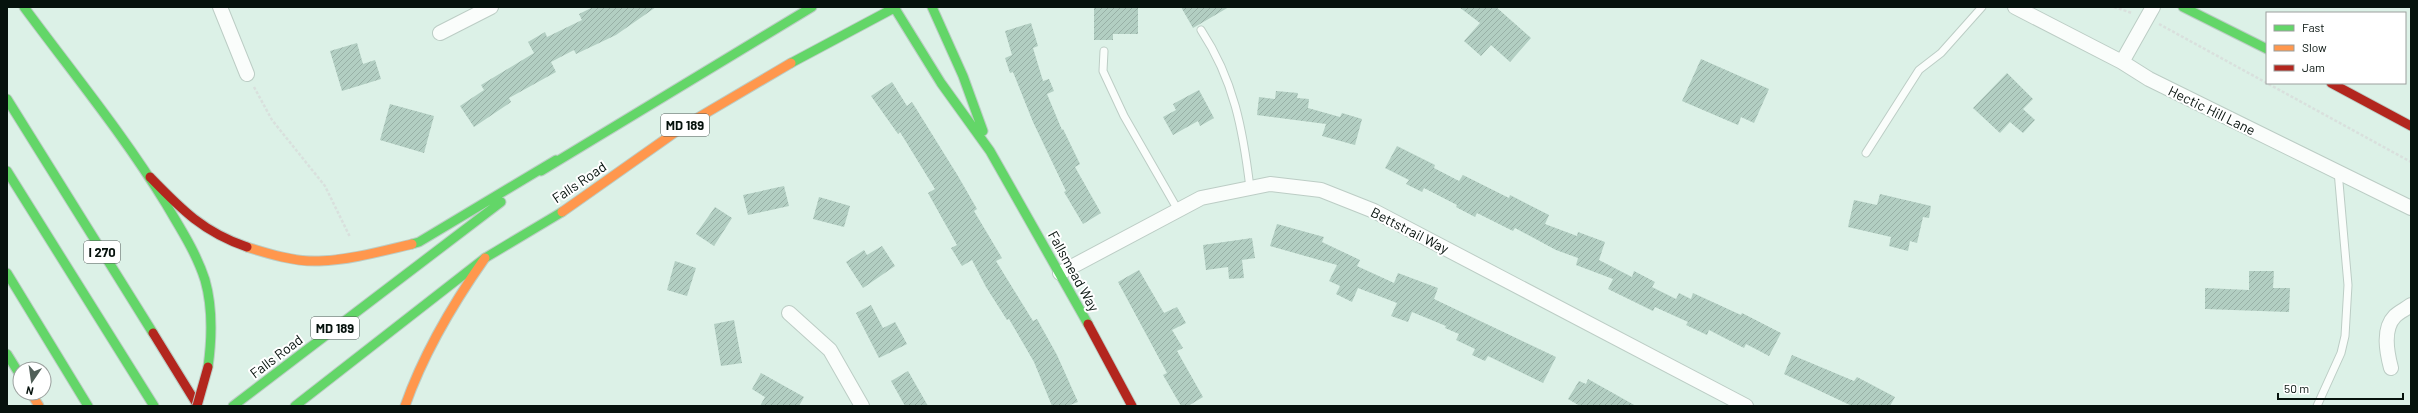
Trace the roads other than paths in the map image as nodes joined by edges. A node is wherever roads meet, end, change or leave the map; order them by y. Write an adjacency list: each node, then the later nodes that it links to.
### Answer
1 (24, 7): 25 (main road)
2 (220, 7): 16 (street)
3 (491, 7): 12 (street)
4 (812, 7): 22 (main road, Falls Road / MD 189)
5 (895, 7): 20 (main road, Fallsmead Way); 29 (main road, Falls Road / MD 189)
6 (932, 7): 20 (main road, Fallsmead Way)
7 (1982, 7): 21 (lane)
8 (2015, 7): 15 (street, Hectic Hill Lane)
9 (2183, 7): 13 (main road)
10 (2150, 12): 15 (street)
11 (1201, 30): 26 (lane)
12 (440, 33)
13 (2266, 48)
14 (1104, 51): 28 (lane)
15 (2122, 62): 24 (street, Hectic Hill Lane)
16 (247, 74)
17 (2333, 84): 19 (main road)
18 (7, 98): 37 (main road, I 270)
19 (2411, 126)
20 (990, 151): 31 (main road, Fallsmead Way)
21 (1866, 153)
22 (556, 160): 25 (main road); 38 (main road, Falls Road / MD 189)
23 (7, 171): 36 (main road, I 270)
24 (2338, 171): 27 (street, Hectic Hill Lane); 44 (lane)
25 (150, 177): 37 (main road, bridge)
26 (1250, 188): 28 (street, Bettstrail Way); 43 (street, Bettstrail Way)
27 (2411, 208)
28 (1178, 210): 31 (street, Bettstrail Way)
29 (486, 258): 39 (main road, Falls Road / MD 189); 40 (main road)
30 (7, 273): 35 (main road)
31 (1060, 273): 42 (main road, Fallsmead Way)
32 (2411, 305): 34 (street)
33 (789, 313): 41 (street)
34 (2391, 368)
35 (88, 406)
36 (154, 406)
37 (197, 406)
38 (233, 406)
39 (295, 406)
40 (406, 406)
41 (862, 406)
42 (1132, 406)
43 (1746, 406)
44 (2317, 406)

